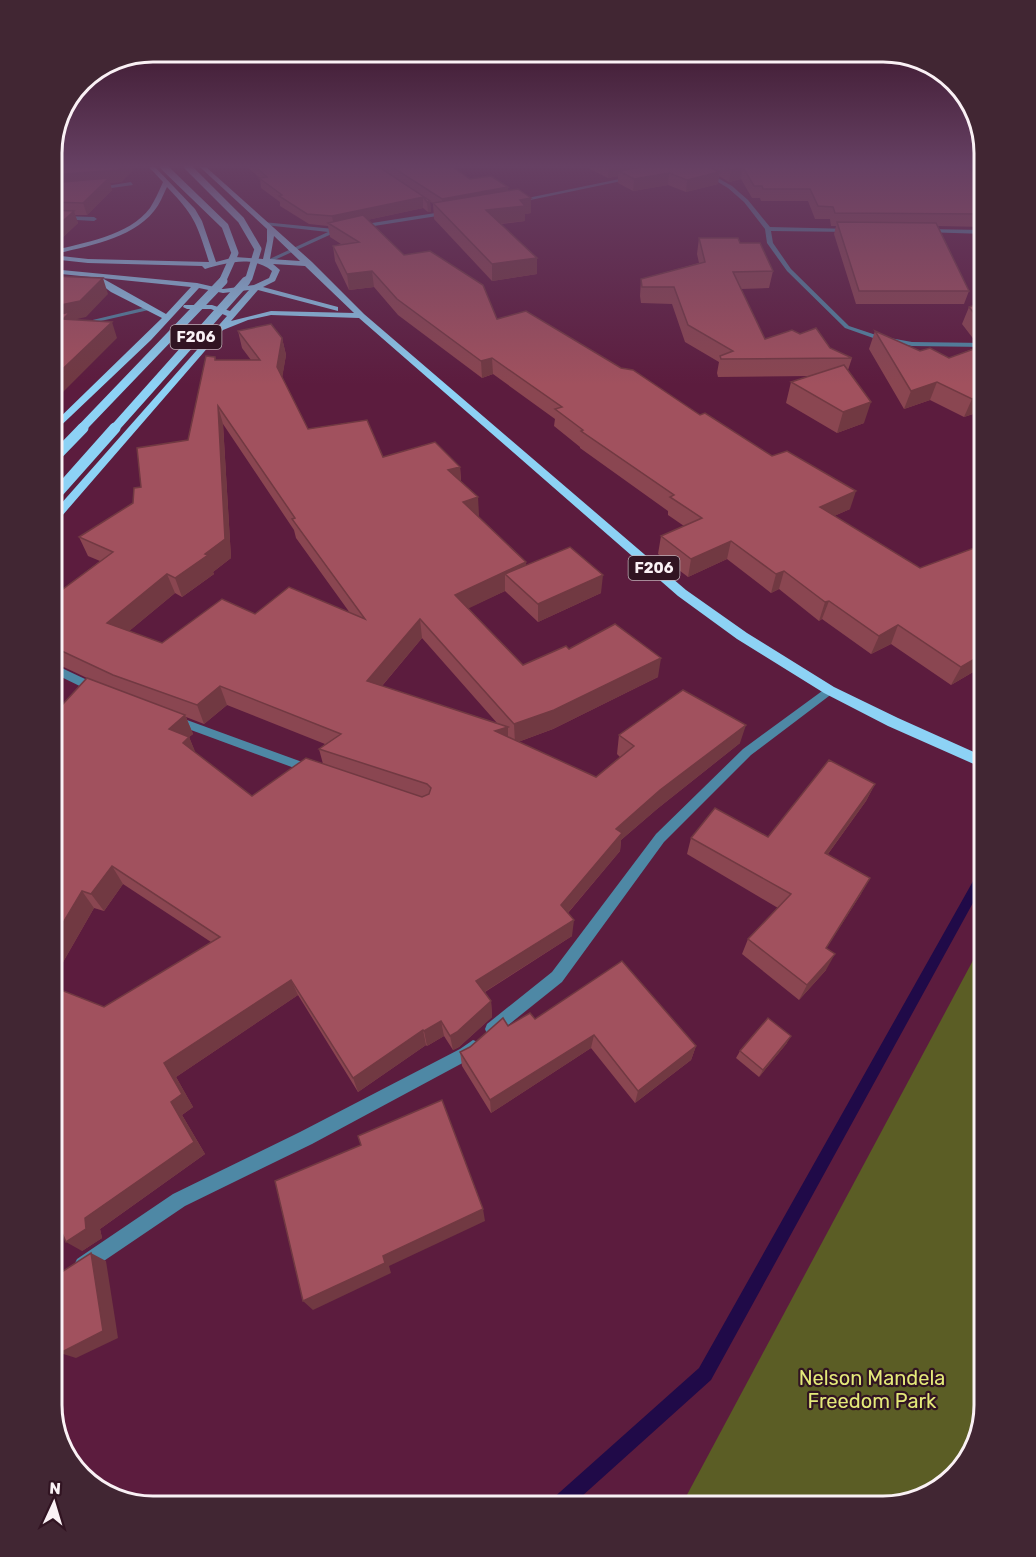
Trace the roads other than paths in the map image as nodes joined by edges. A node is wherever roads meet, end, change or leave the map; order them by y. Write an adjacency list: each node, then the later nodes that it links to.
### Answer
1 (100, 240): 10 (main road)
2 (205, 240): 13 (main road)
3 (230, 240): 28 (main road, F206, bridge)
4 (253, 240): 29 (main road, F206, bridge)
5 (271, 240): 12 (main road)
6 (283, 240): 9 (main road, F206)
7 (316, 240): 9 (street)
8 (770, 240): 26 (street)
9 (294, 250): 12 (street); 14 (main road, F206)
10 (62, 252)
11 (62, 257): 13 (main road)
12 (266, 262): 13 (main road); 14 (main road); 18 (main road)
13 (213, 264): 17 (main road)
14 (309, 264): 22 (main road, F206)
15 (62, 272): 16 (main road)
16 (91, 274): 17 (main road); 19 (main road)
17 (198, 285): 18 (main road); 20 (main road)
18 (256, 286): 21 (main road); 22 (main road)
19 (151, 308): 23 (main road); 24 (street)
20 (176, 309): 21 (main road); 23 (main road)
21 (230, 314): 25 (main road)
22 (361, 316): 25 (main road); 32 (main road, F206)
23 (167, 318): 27 (main road)
24 (70, 326)
25 (218, 328): 30 (main road)
26 (974, 345)
27 (62, 421)
28 (62, 449)
29 (62, 488)
30 (62, 509)
31 (62, 672): 33 (street)
32 (829, 690): 35 (main road, F206); 37 (street)
33 (108, 694)
34 (162, 715): 36 (street)
35 (974, 759)
36 (321, 774)
37 (71, 1273)

